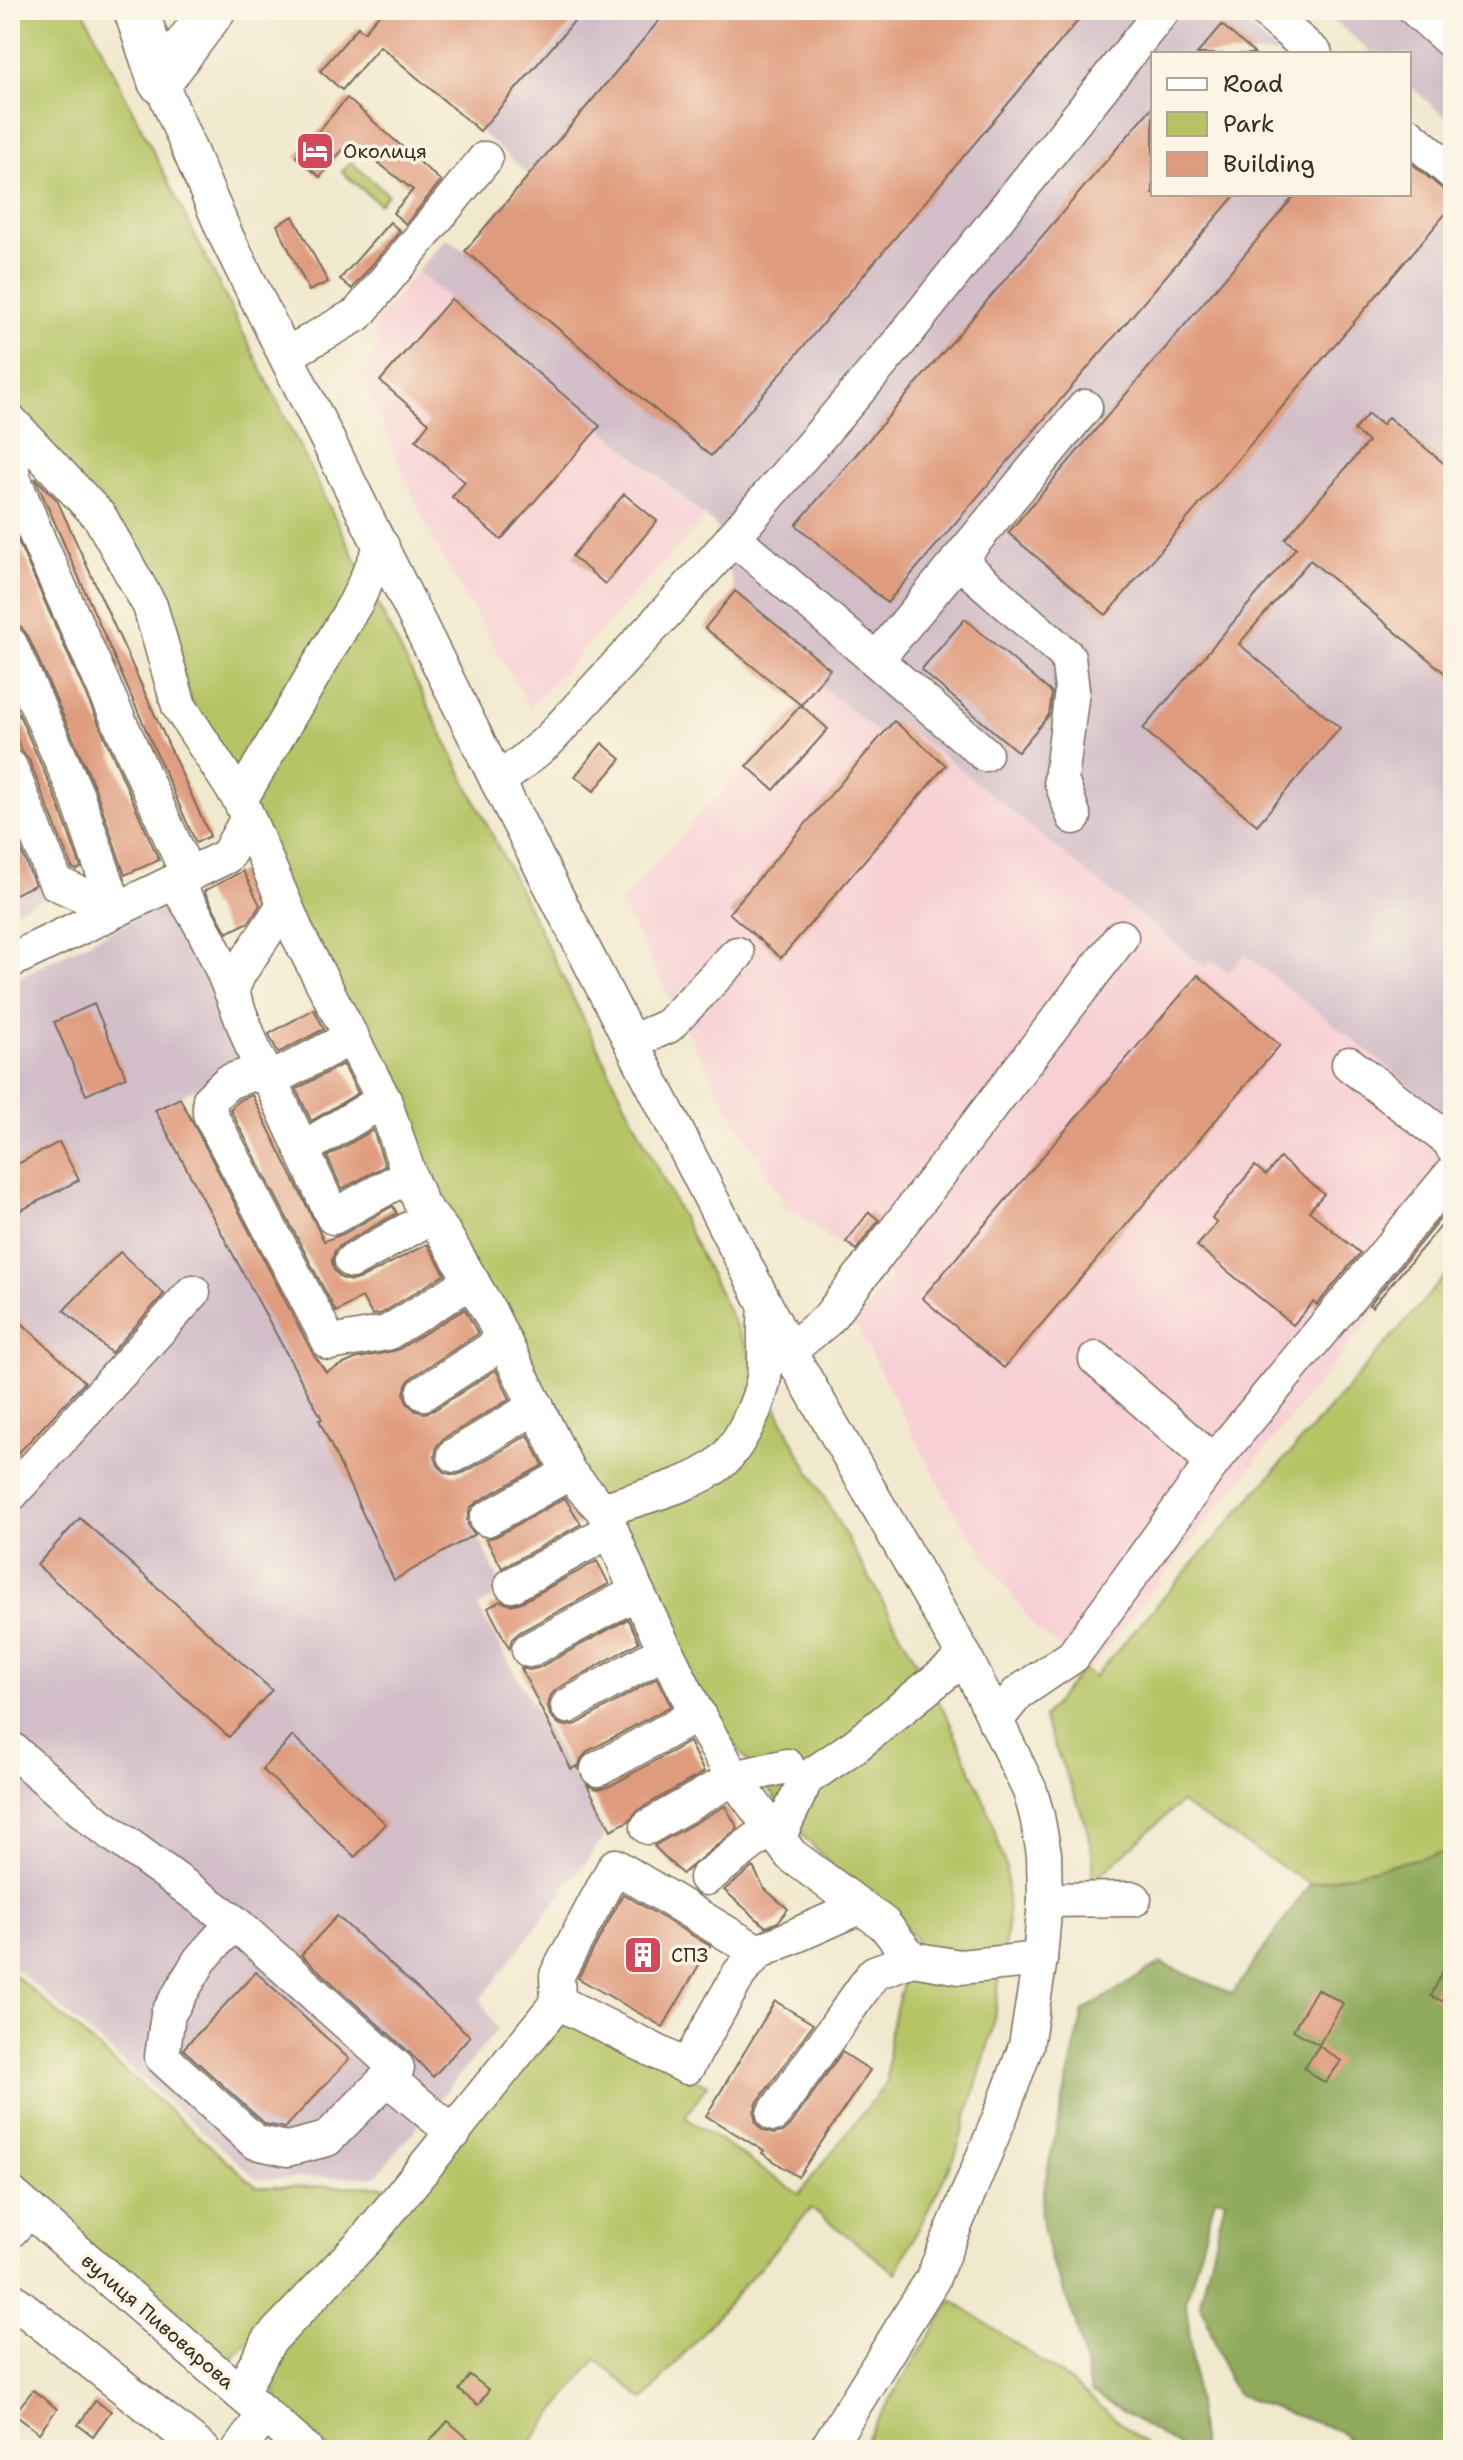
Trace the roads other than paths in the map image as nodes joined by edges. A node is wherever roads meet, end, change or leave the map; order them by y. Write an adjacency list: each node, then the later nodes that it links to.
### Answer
1 (136, 10): 8 (main road)
2 (213, 10): 8 (main road)
3 (1163, 10): 16 (street)
4 (1264, 10): 7 (street)
5 (1416, 10): 6 (street)
6 (1453, 43)
7 (1313, 52)
8 (160, 81): 12 (street)
9 (1411, 137): 11 (street)
10 (485, 159): 12 (street)
11 (1453, 173)
12 (286, 355): 17 (street)
13 (1085, 407): 18 (street)
14 (10, 421): 25 (street)
15 (10, 451): 27 (street)
16 (733, 537): 20 (street); 24 (street)
17 (382, 546): 23 (street); 24 (street)
18 (958, 560): 20 (street); 26 (street)
19 (10, 644): 29 (street)
20 (876, 660): 21 (street)
21 (985, 754)
22 (10, 767): 29 (street)
23 (259, 768): 25 (street); 28 (street)
24 (498, 782): 35 (street)
25 (244, 809): 27 (street); 28 (street)
26 (1074, 817)
27 (180, 879): 29 (street); 33 (street)
28 (279, 893): 33 (street); 34 (street)
29 (116, 910): 32 (street)
30 (1121, 937): 49 (street)
31 (737, 954): 35 (street)
32 (10, 961)
33 (231, 991): 37 (street)
34 (352, 1037): 37 (street); 38 (street)
35 (631, 1042): 47 (street)
36 (1349, 1064): 39 (street)
37 (270, 1080): 40 (street); 45 (street)
38 (384, 1100): 40 (street); 42 (street)
39 (1453, 1148)
40 (302, 1149): 42 (street)
41 (1453, 1172): 54 (street)
42 (409, 1175): 43 (street)
43 (431, 1217): 44 (street); 45 (street)
44 (352, 1261)
45 (472, 1281): 48 (street)
46 (193, 1292): 56 (street)
47 (766, 1308): 49 (street); 58 (street)
48 (504, 1341): 51 (street); 52 (street)
49 (789, 1351): 63 (street)
50 (1096, 1359): 54 (street)
51 (424, 1393)
52 (537, 1406): 53 (street); 55 (street)
53 (455, 1455)
54 (1213, 1462): 66 (street)
55 (569, 1473): 57 (street); 58 (street)
56 (10, 1495)
57 (487, 1519)
58 (607, 1520): 59 (street); 60 (street)
59 (512, 1585)
60 (637, 1592): 61 (street); 62 (street)
61 (529, 1650)
62 (666, 1650): 64 (street); 65 (street)
63 (965, 1657): 66 (street); 72 (street)
64 (568, 1706)
65 (698, 1714): 69 (street); 70 (street)
66 (995, 1721): 75 (street)
67 (10, 1748): 77 (street)
68 (787, 1766): 70 (street)
69 (598, 1769)
70 (734, 1778): 71 (street); 72 (street)
71 (648, 1827)
72 (775, 1833): 73 (street); 76 (street)
73 (706, 1878)
74 (1134, 1899): 75 (street)
75 (1045, 1900): 80 (street)
76 (860, 1907): 78 (street); 79 (street)
77 (234, 1922): 82 (street); 82 (street)
78 (758, 1952): 81 (street); 81 (street)
79 (912, 1959): 80 (street); 83 (street)
80 (1040, 1959): 91 (street)
81 (558, 2002): 84 (street)
82 (387, 2078): 84 (street)
83 (774, 2114)
84 (454, 2133): 87 (street)
85 (17, 2211): 87 (street, вулиця Пивоварова)
86 (10, 2298): 88 (street)
87 (252, 2403): 89 (street); 90 (street, вулиця Пивоварова)
88 (203, 2450)
89 (239, 2450)
90 (306, 2450)
91 (826, 2450)

